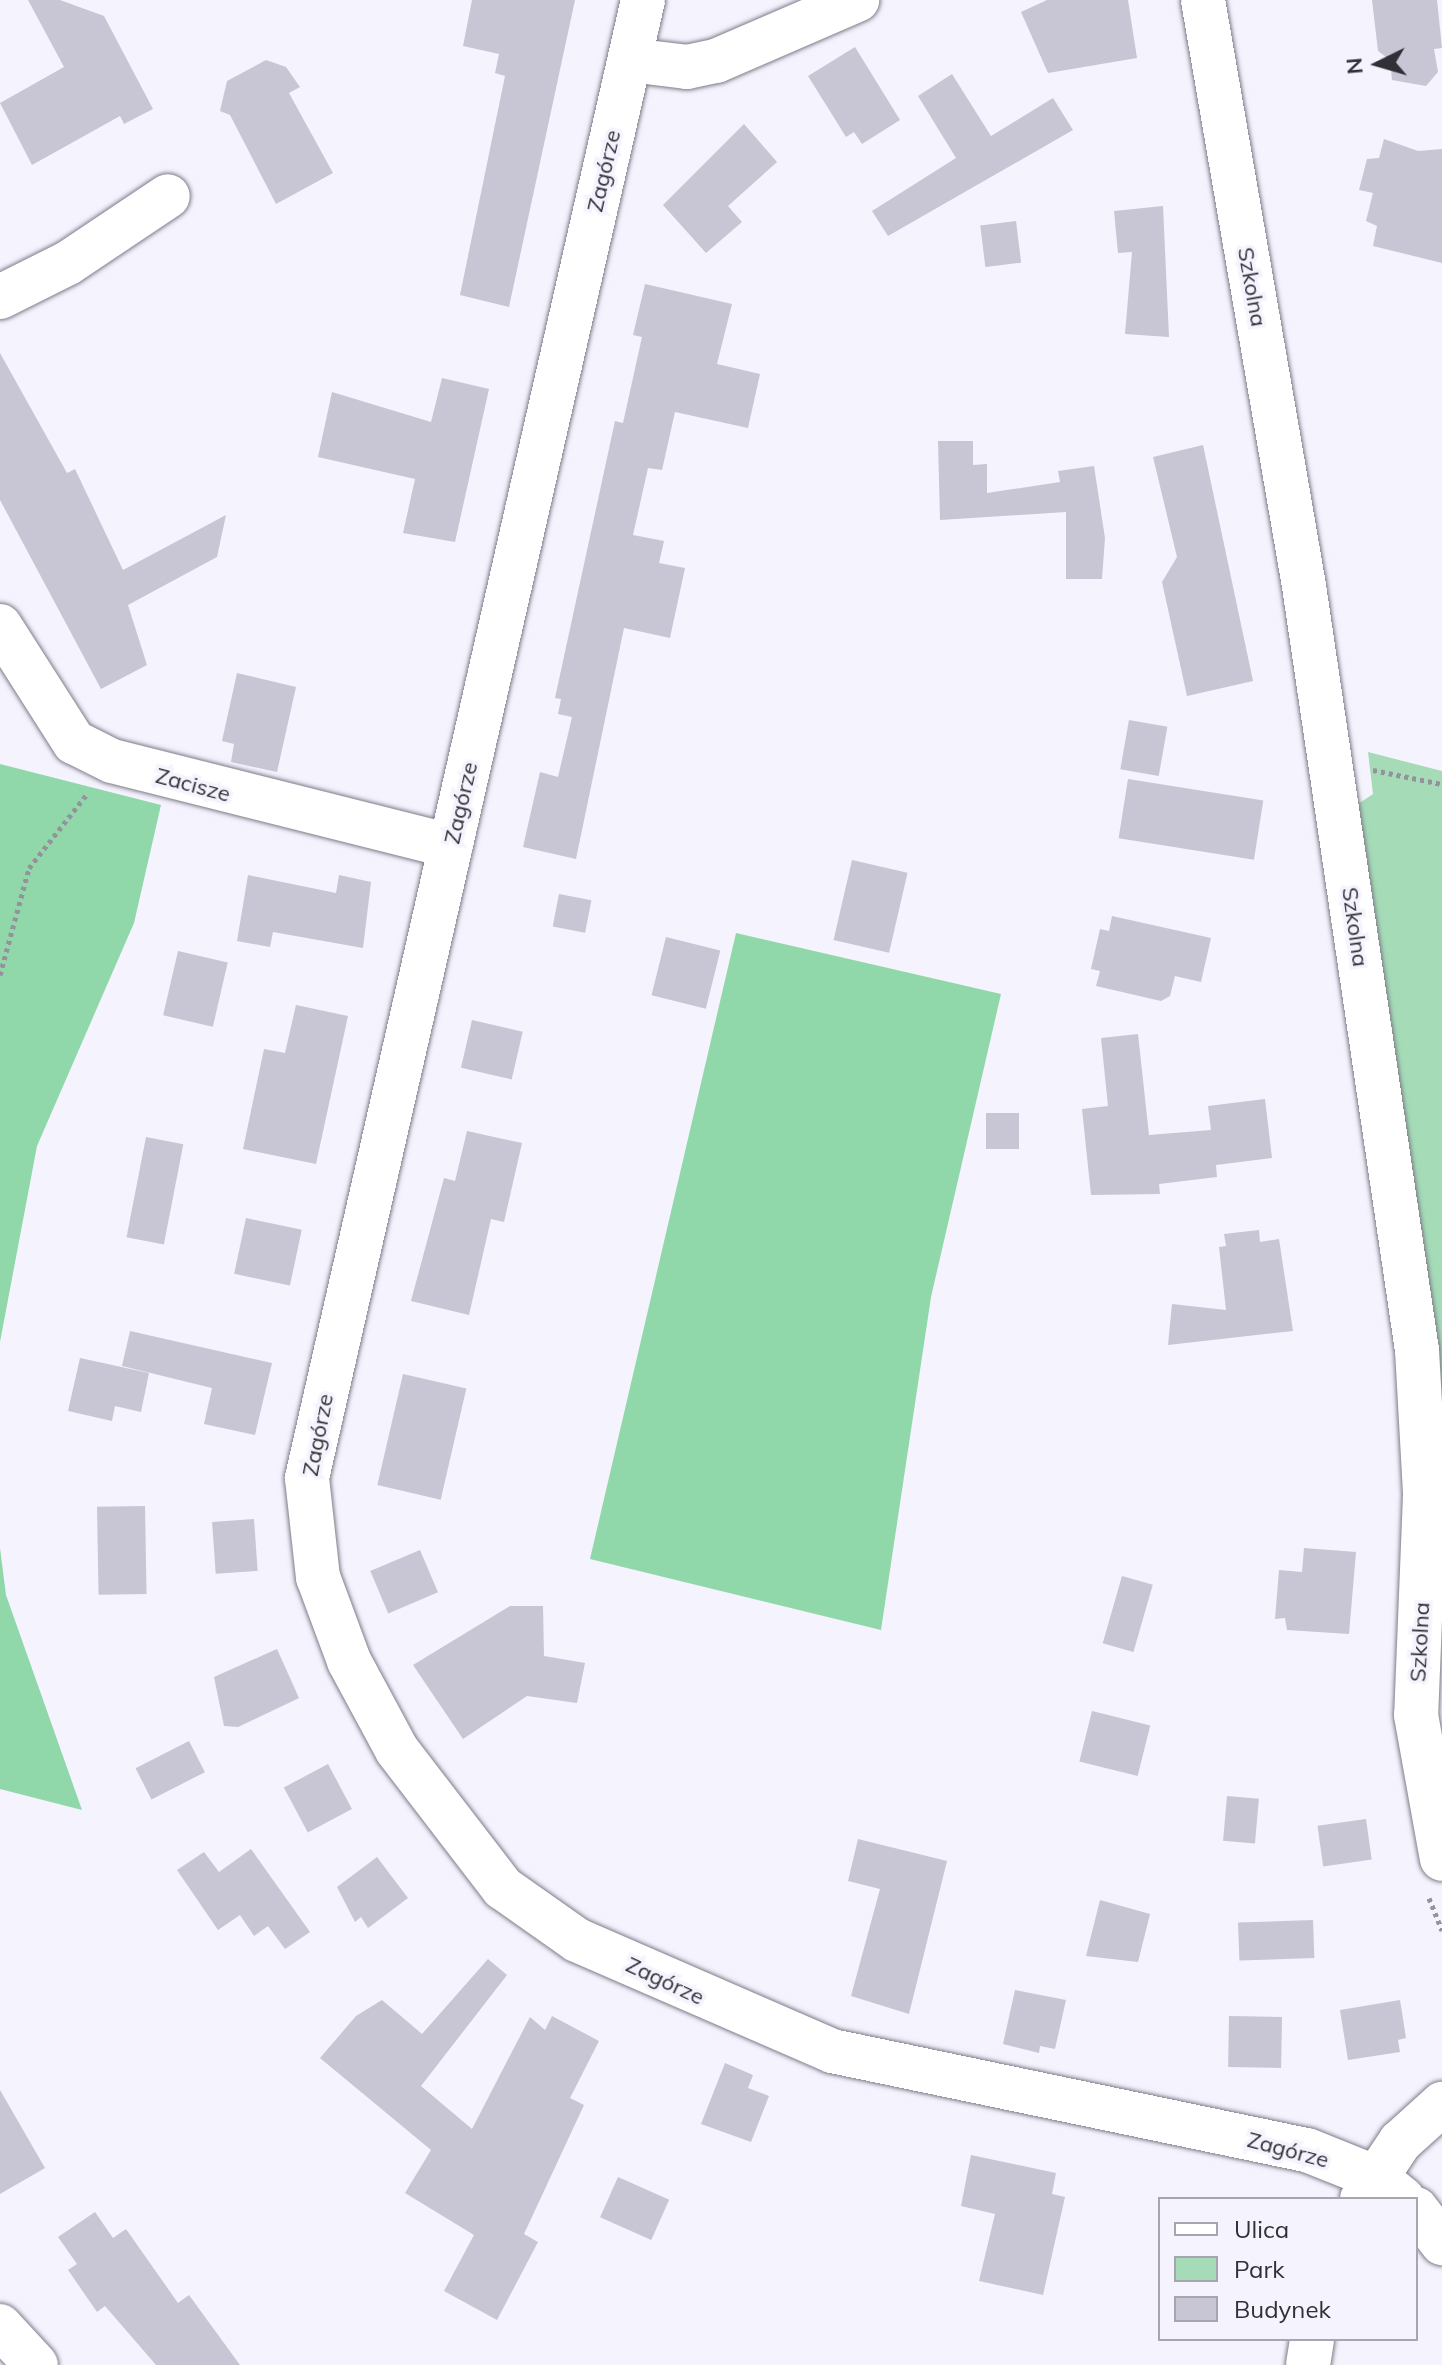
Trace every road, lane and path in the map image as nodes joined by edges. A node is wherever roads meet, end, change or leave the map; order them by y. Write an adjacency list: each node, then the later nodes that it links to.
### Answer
1 (643, 0): 4 (street, Zagórze)
2 (857, 0): 4 (street)
3 (1203, 0): 9 (street, Szkolna)
4 (630, 60): 11 (street, Zagórze)
5 (168, 196): 6 (street)
6 (0, 297)
7 (0, 626): 8 (street, Zacisze)
8 (112, 761): 11 (street, Zacisze); 12 (path)
9 (1333, 776): 10 (path); 13 (street, Szkolna)
10 (1442, 784)
11 (451, 846): 15 (street, Zagórze)
12 (0, 975)
13 (1442, 1859)
14 (1442, 2104): 15 (street)
15 (1381, 2192)
16 (1418, 2212): 17 (street)
17 (1442, 2243)
18 (0, 2326): 20 (street)
19 (1312, 2341): 21 (street)
20 (36, 2365)
21 (1308, 2365)

